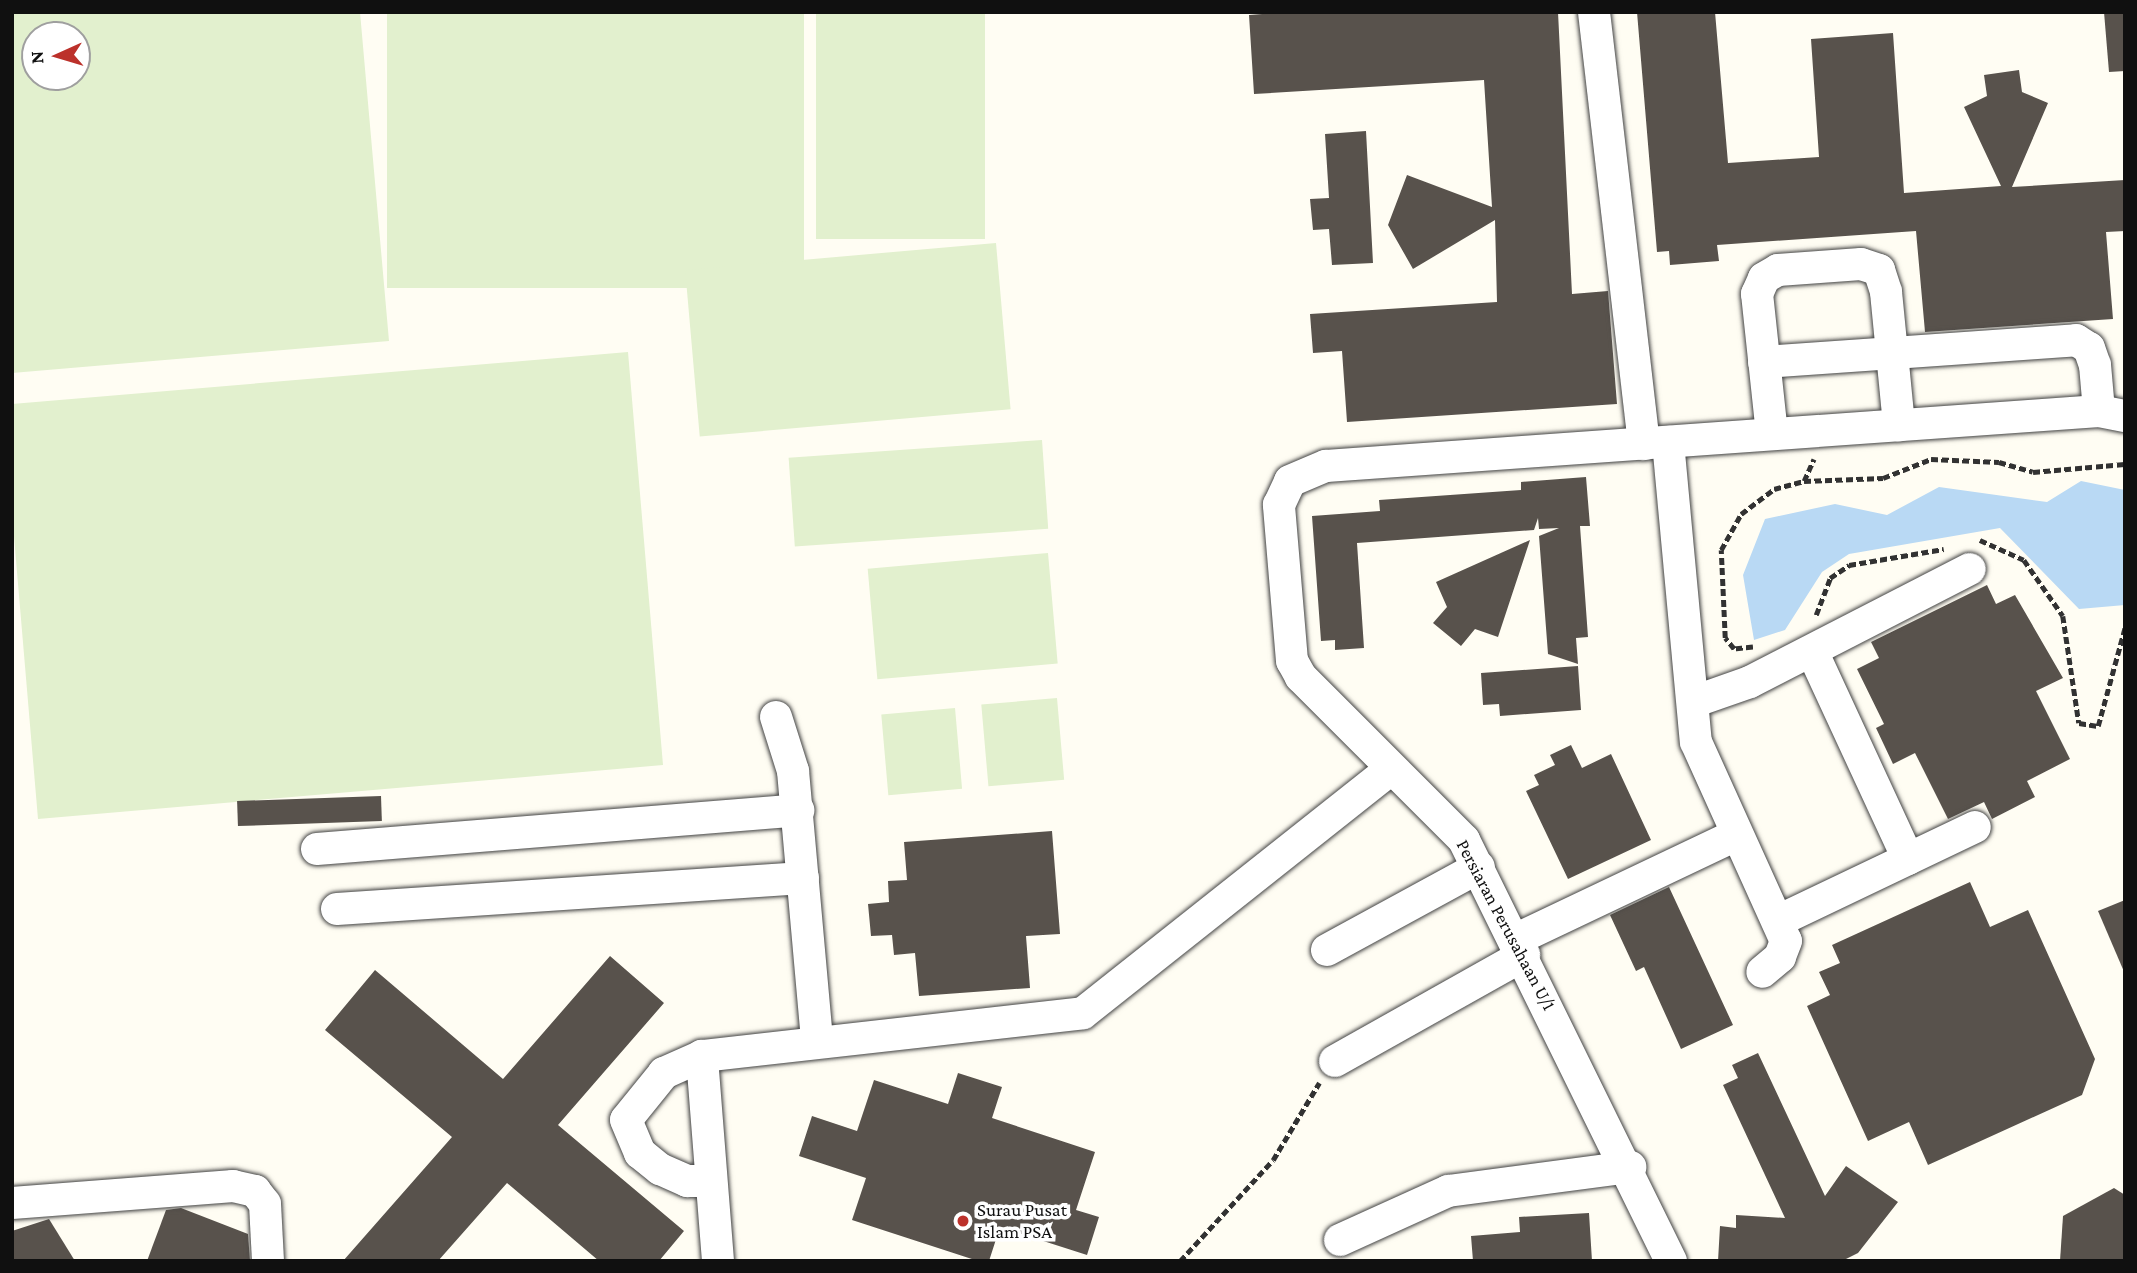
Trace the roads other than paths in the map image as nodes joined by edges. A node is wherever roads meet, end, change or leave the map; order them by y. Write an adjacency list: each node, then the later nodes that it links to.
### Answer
1 (1594, 12): 7 (lane)
2 (1892, 355): 3 (lane); 3 (lane); 4 (lane); 5 (lane)
3 (1764, 362): 6 (lane)
4 (2112, 413): 5 (lane)
5 (1899, 425): 6 (lane)
6 (1772, 434): 7 (lane)
7 (1656, 443): 10 (lane); 12 (lane, Persiaran Perusahaan U/1)
8 (1963, 553): 9 (lane)
9 (1811, 636): 10 (lane); 17 (lane)
10 (1693, 702): 15 (lane)
11 (776, 717): 13 (lane)
12 (1391, 769): 18 (lane, Persiaran Perusahaan U/1); 25 (lane)
13 (798, 810): 16 (lane); 19 (lane)
14 (1975, 827): 17 (lane)
15 (1734, 835): 21 (lane); 22 (lane)
16 (317, 849)
17 (1908, 859): 21 (lane)
18 (1479, 867): 22 (lane, Persiaran Perusahaan U/1); 23 (lane)
19 (803, 878): 20 (lane); 25 (lane)
20 (337, 909)
21 (1778, 922): 24 (lane)
22 (1520, 947): 27 (lane); 28 (lane, Persiaran Perusahaan U/1)
23 (1327, 950)
24 (1762, 972)
25 (817, 1041): 26 (lane)
26 (702, 1056): 29 (lane); 29 (lane)
27 (1335, 1061)
28 (1630, 1167): 31 (lane); 34 (lane, Persiaran Perusahaan U/1)
29 (711, 1181): 33 (lane)
30 (12, 1203): 32 (lane)
31 (1340, 1240)
32 (268, 1261)
33 (718, 1261)
34 (1671, 1261)

